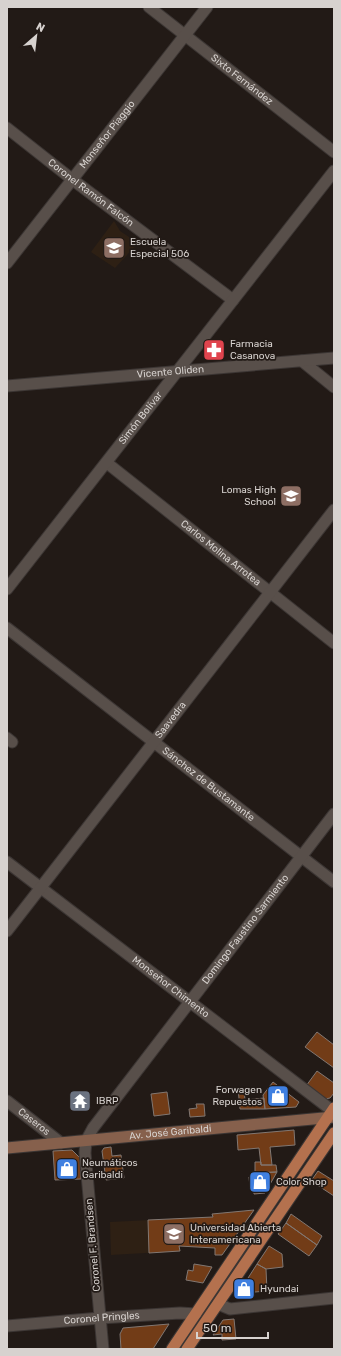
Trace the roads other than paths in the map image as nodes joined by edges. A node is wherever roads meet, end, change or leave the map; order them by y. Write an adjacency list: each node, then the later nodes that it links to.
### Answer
1 (149, 7): 3 (street, Sixto Fernández)
2 (207, 7): 3 (street, Monseñor Piaggio)
3 (185, 36): 5 (street, Sixto Fernández); 7 (street, Monseñor Piaggio)
4 (7, 128): 7 (street, Coronel Ramón Falcón)
5 (334, 152)
6 (334, 171): 9 (street, Simón Bolívar)
7 (73, 180): 8 (street, Monseñor Piaggio); 9 (street, Coronel Ramón Falcón)
8 (7, 263)
9 (233, 300): 12 (street, Simón Bolívar)
10 (334, 358): 11 (street, Vicente Oliden)
11 (302, 361): 12 (street, Vicente Oliden); 14 (street)
12 (176, 373): 13 (street, Vicente Oliden); 15 (street, Simón Bolívar)
13 (7, 386)
14 (334, 387)
15 (107, 463): 17 (street, Simón Bolívar); 18 (street, Carlos Molina Arrotea)
16 (334, 510): 18 (street, Saavedra)
17 (7, 589)
18 (270, 593): 20 (street, Carlos Molina Arrotea); 21 (street, Saavedra)
19 (7, 628): 21 (street, Sánchez de Bustamante)
20 (334, 643)
21 (153, 742): 23 (street, Sánchez de Bustamante); 26 (street, Saavedra)
22 (334, 814): 23 (street, Domingo Faustino Sarmiento)
23 (301, 856): 25 (street, Sánchez de Bustamante); 28 (street, Domingo Faustino Sarmiento)
24 (7, 862): 26 (street, Monseñor Chimento)
25 (334, 882)
26 (41, 888): 27 (street, Saavedra); 28 (street, Monseñor Chimento)
27 (7, 931)
28 (190, 1000): 30 (street, Monseñor Chimento); 32 (street, Domingo Faustino Sarmiento)
29 (7, 1101): 33 (street, Caseros)
30 (332, 1113): 32 (main road, Av. José Garibaldi); 37 (main road)
31 (334, 1133): 36 (main road)
32 (86, 1141): 33 (main road, Av. José Garibaldi); 38 (street, Coronel F. Brandsen)
33 (61, 1143): 34 (main road, Av. José Garibaldi)
34 (7, 1148)
35 (334, 1298): 36 (street)
36 (218, 1304): 42 (main road)
37 (196, 1314): 38 (street, Coronel Pringles); 41 (main road)
38 (100, 1318): 39 (street, Coronel Pringles); 40 (street, Coronel F. Brandsen)
39 (7, 1326)
40 (103, 1349)
41 (172, 1349)
42 (187, 1349)

